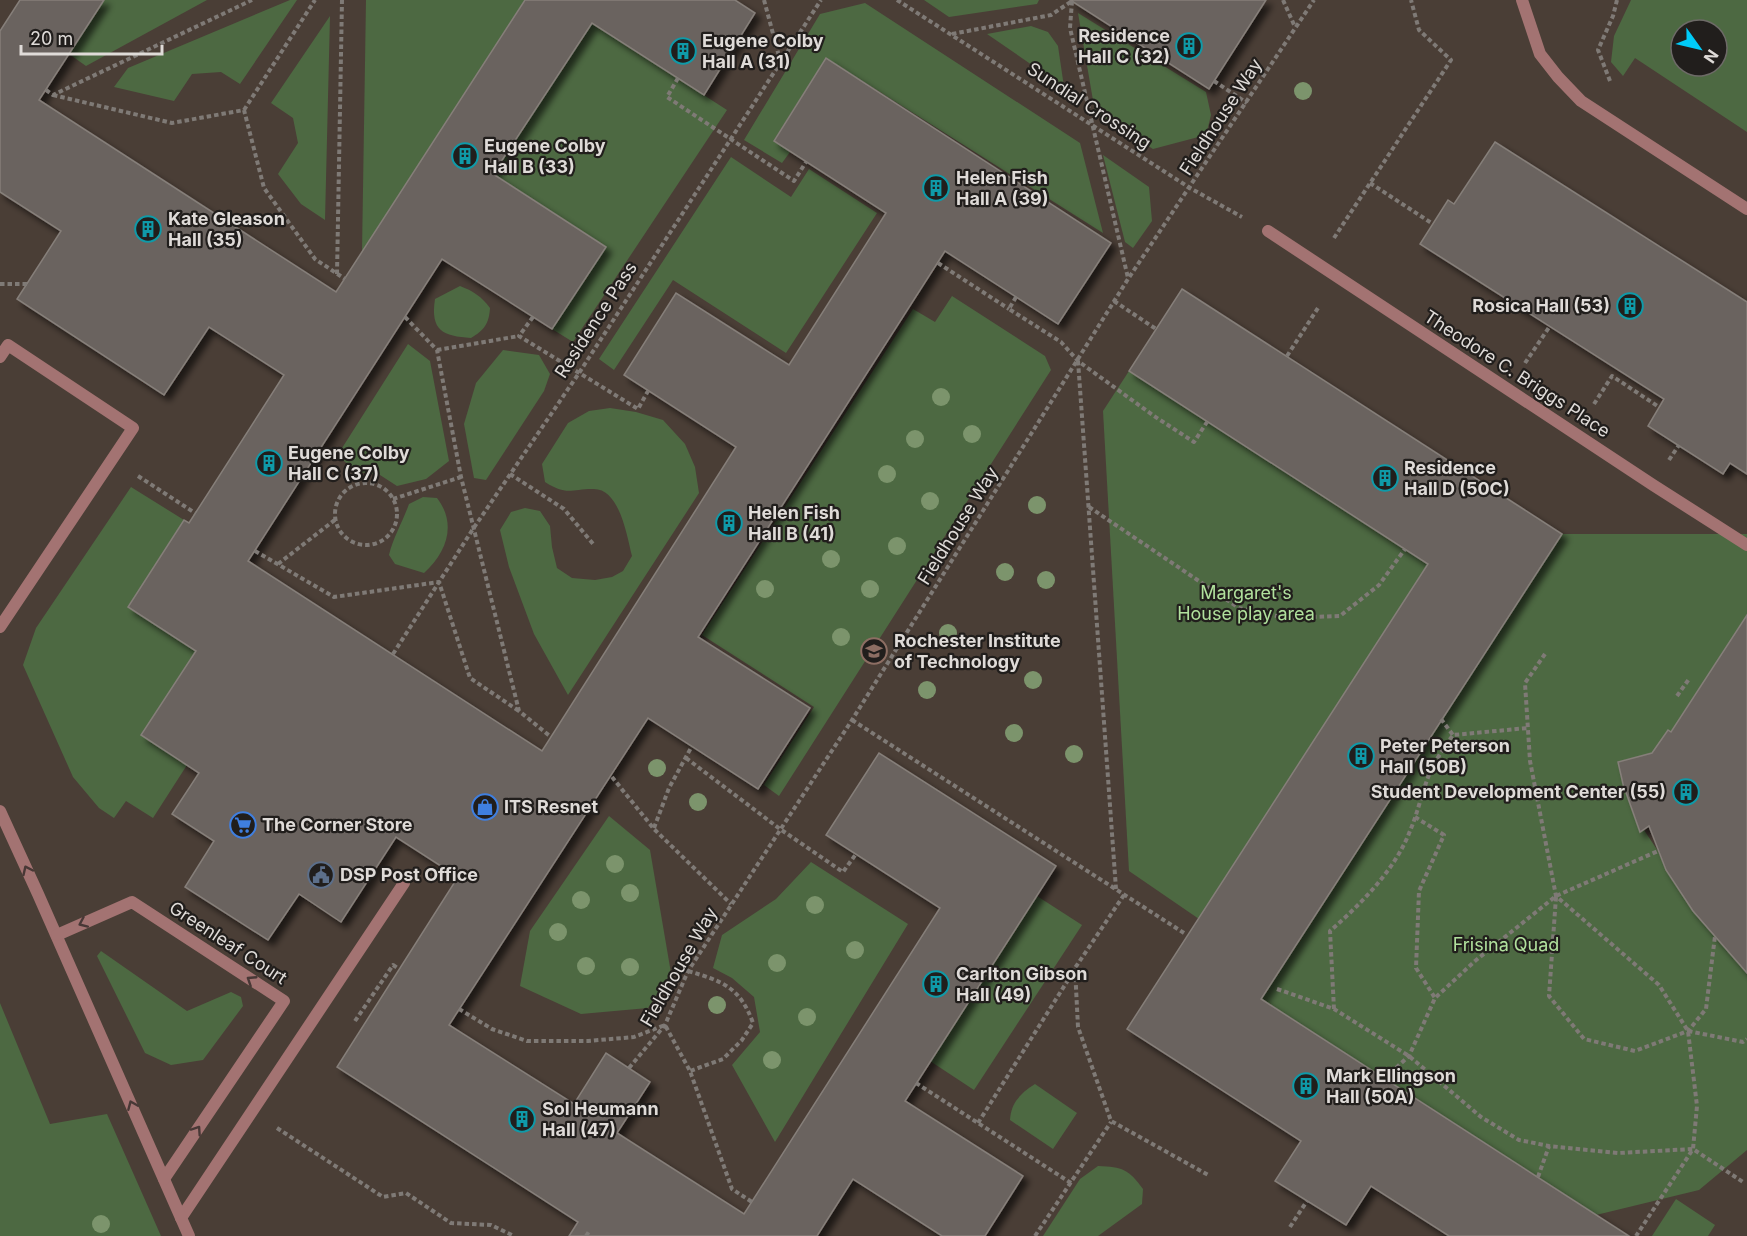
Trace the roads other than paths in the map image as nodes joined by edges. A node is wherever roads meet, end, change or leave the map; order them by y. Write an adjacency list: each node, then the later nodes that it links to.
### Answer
1 (1522, 0): 2 (street)
2 (1747, 209)
3 (1268, 231): 5 (street, Theodore C. Briggs Place)
4 (0, 357): 6 (street)
5 (1747, 545)
6 (0, 627)
7 (0, 811): 9 (street, one-way to 7)
8 (405, 882): 11 (street)
9 (57, 935): 10 (street, one-way to 9); 10 (street, Greenleaf Court, one-way to 9)
10 (164, 1179): 11 (street)
11 (181, 1218): 12 (street)
12 (189, 1236)

